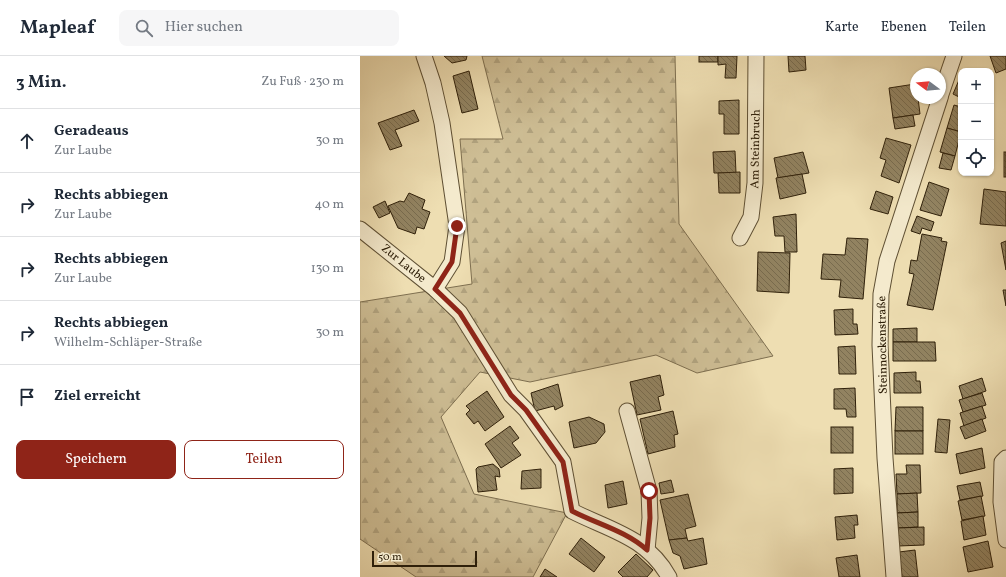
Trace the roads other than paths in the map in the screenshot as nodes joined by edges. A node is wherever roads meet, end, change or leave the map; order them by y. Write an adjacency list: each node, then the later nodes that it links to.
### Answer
1 (424, 56): 8 (street)
2 (756, 56): 7 (street, Am Steinbruch)
3 (954, 56): 4 (street, Steinnockenstraße)
4 (946, 80)
5 (938, 104): 14 (street, Steinnockenstraße)
6 (360, 229): 8 (street, Zur Laube)
7 (740, 238)
8 (435, 289): 12 (street, Zur Laube)
9 (627, 411): 12 (street)
10 (1006, 458): 11 (street)
11 (1006, 540)
12 (647, 550): 13 (street, Zur Laube)
13 (669, 577)
14 (894, 577)

